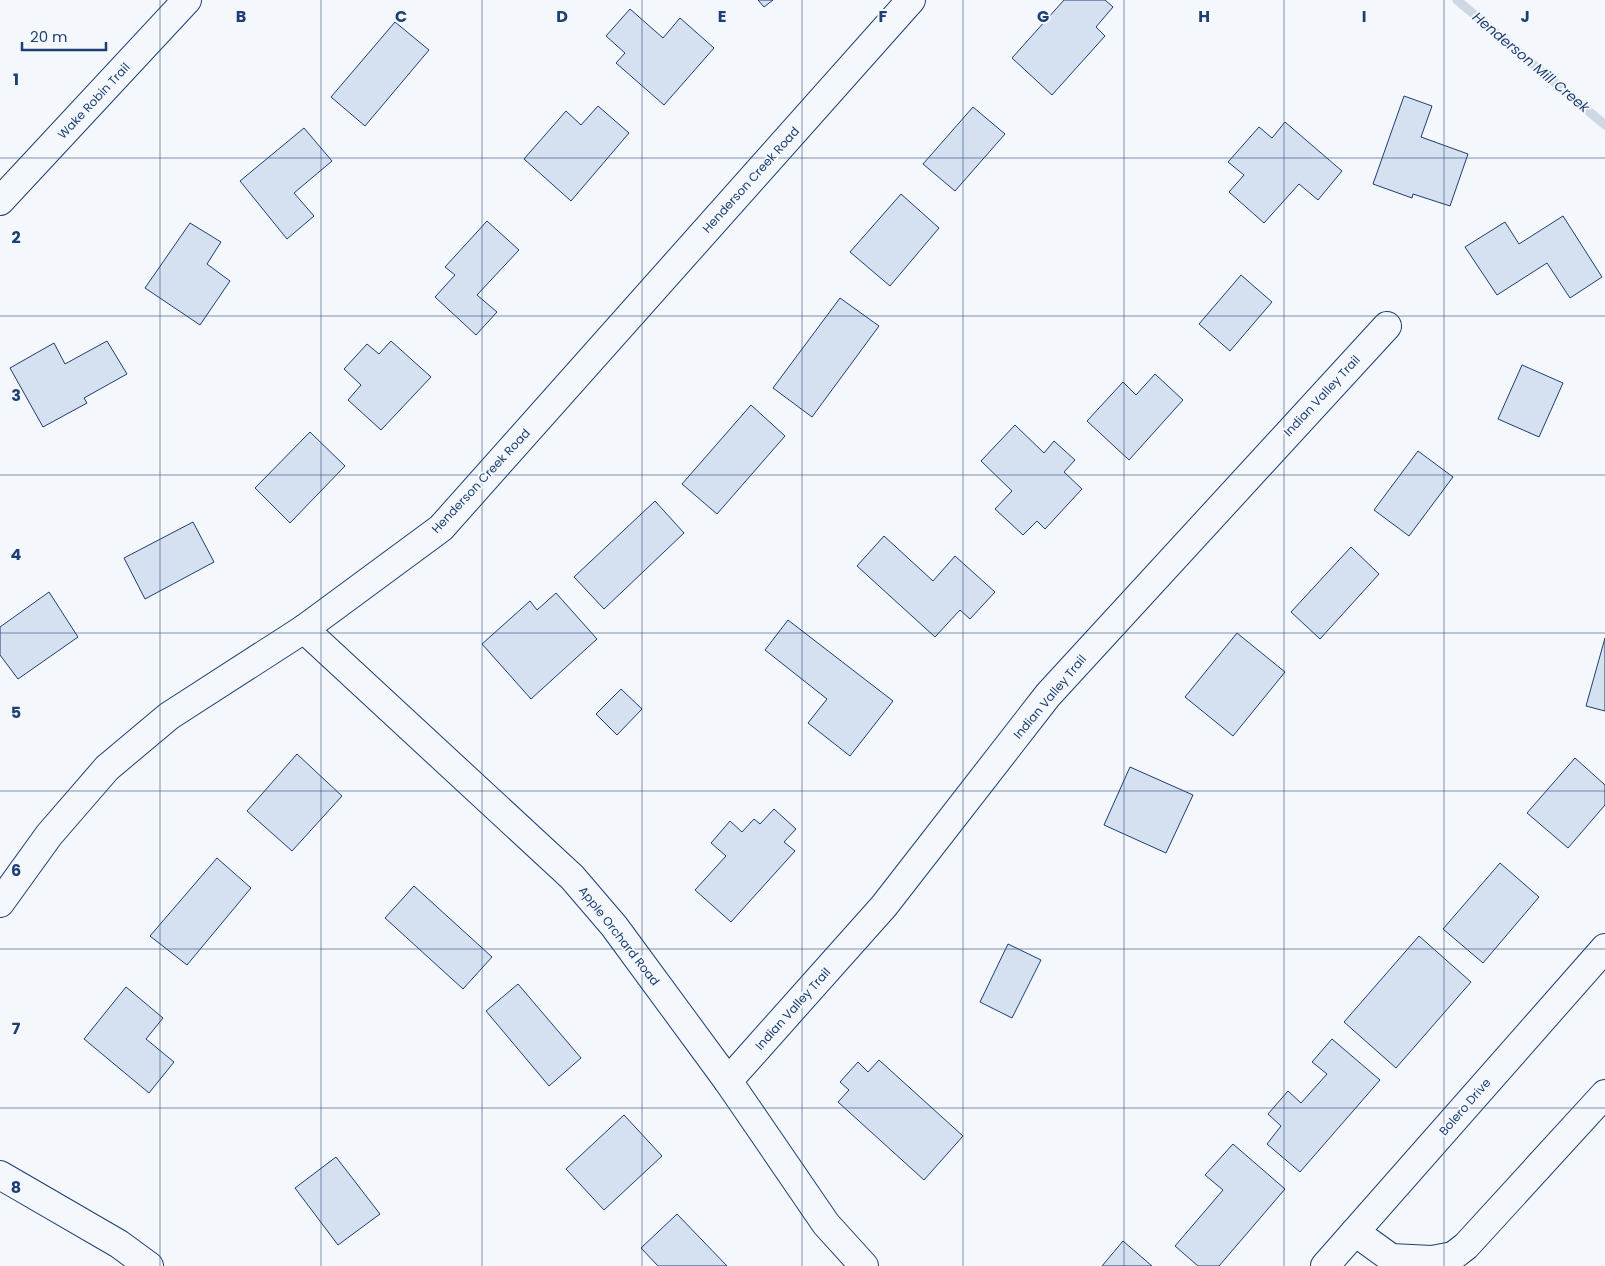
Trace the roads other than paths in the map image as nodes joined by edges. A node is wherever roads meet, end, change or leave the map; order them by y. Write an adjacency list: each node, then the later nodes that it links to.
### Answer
1 (187, 0): 3 (street, Wake Robin Trail)
2 (911, 0): 5 (street, Henderson Creek Road)
3 (0, 201)
4 (1387, 326): 8 (street, Indian Valley Trail)
5 (304, 629): 6 (street, Henderson Creek Road); 8 (street, Apple Orchard Road)
6 (0, 903)
7 (1605, 948): 11 (street, Bolero Drive)
8 (728, 1081): 13 (street, Apple Orchard Road)
9 (1605, 1094): 11 (street)
10 (0, 1175): 12 (street)
11 (1355, 1232): 14 (street, Bolero Drive)
12 (148, 1266)
13 (864, 1266)
14 (1325, 1266)

